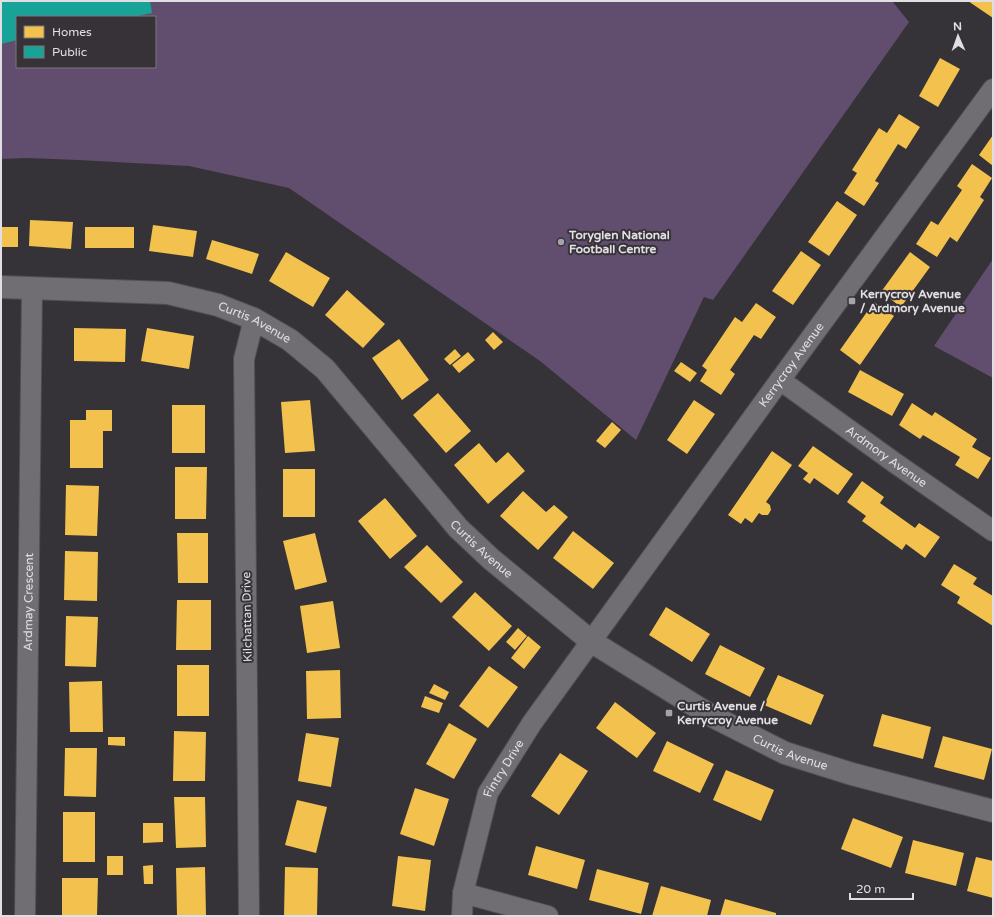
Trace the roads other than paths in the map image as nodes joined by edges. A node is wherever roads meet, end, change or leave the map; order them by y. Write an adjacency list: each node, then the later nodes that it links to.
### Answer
1 (993, 90): 5 (street, Kerrycroy Avenue)
2 (1, 286): 3 (street, Curtis Avenue)
3 (32, 288): 4 (street, Curtis Avenue); 10 (street, Ardmay Crescent)
4 (254, 319): 7 (street, Curtis Avenue); 11 (street, Kilchattan Drive)
5 (780, 380): 6 (street, Ardmory Avenue); 7 (street, Kerrycroy Avenue)
6 (993, 531)
7 (592, 642): 8 (street, Curtis Avenue); 9 (street, Fintry Drive)
8 (993, 811)
9 (463, 893): 12 (street, Fintry Drive); 13 (street)
10 (25, 916)
11 (249, 916)
12 (462, 916)
13 (548, 916)

